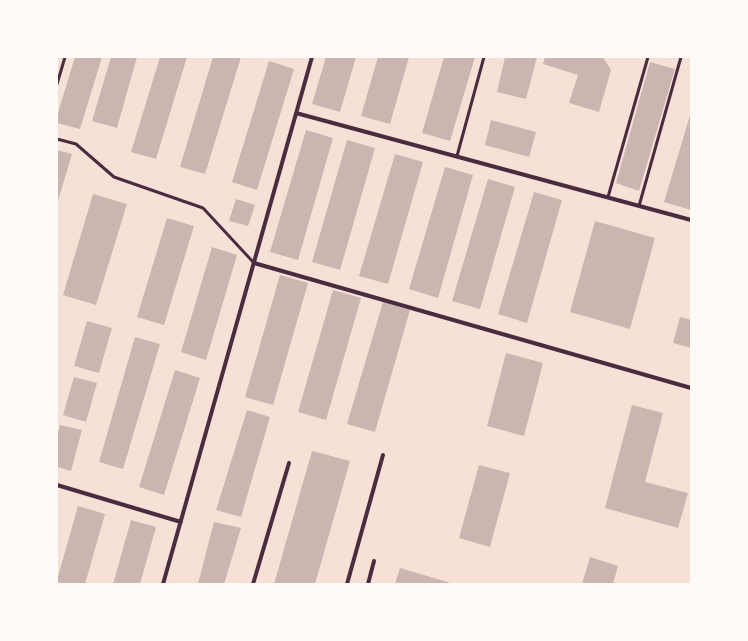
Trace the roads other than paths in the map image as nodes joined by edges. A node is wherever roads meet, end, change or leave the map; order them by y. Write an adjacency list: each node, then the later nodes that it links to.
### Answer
1 (65, 57): 6 (lane)
2 (312, 57): 7 (street)
3 (484, 57): 9 (lane)
4 (648, 57): 10 (lane)
5 (681, 57): 11 (lane)
6 (57, 84)
7 (296, 113): 9 (street); 13 (street)
8 (57, 139): 13 (lane)
9 (457, 156): 10 (street)
10 (608, 197): 11 (street)
11 (639, 206): 12 (street)
12 (691, 220)
13 (254, 263): 14 (street); 18 (street)
14 (691, 388)
15 (383, 455): 22 (street)
16 (289, 463): 21 (street)
17 (57, 486): 18 (street)
18 (181, 522): 20 (street)
19 (374, 560): 23 (street)
20 (163, 584)
21 (253, 584)
22 (346, 584)
23 (368, 584)

